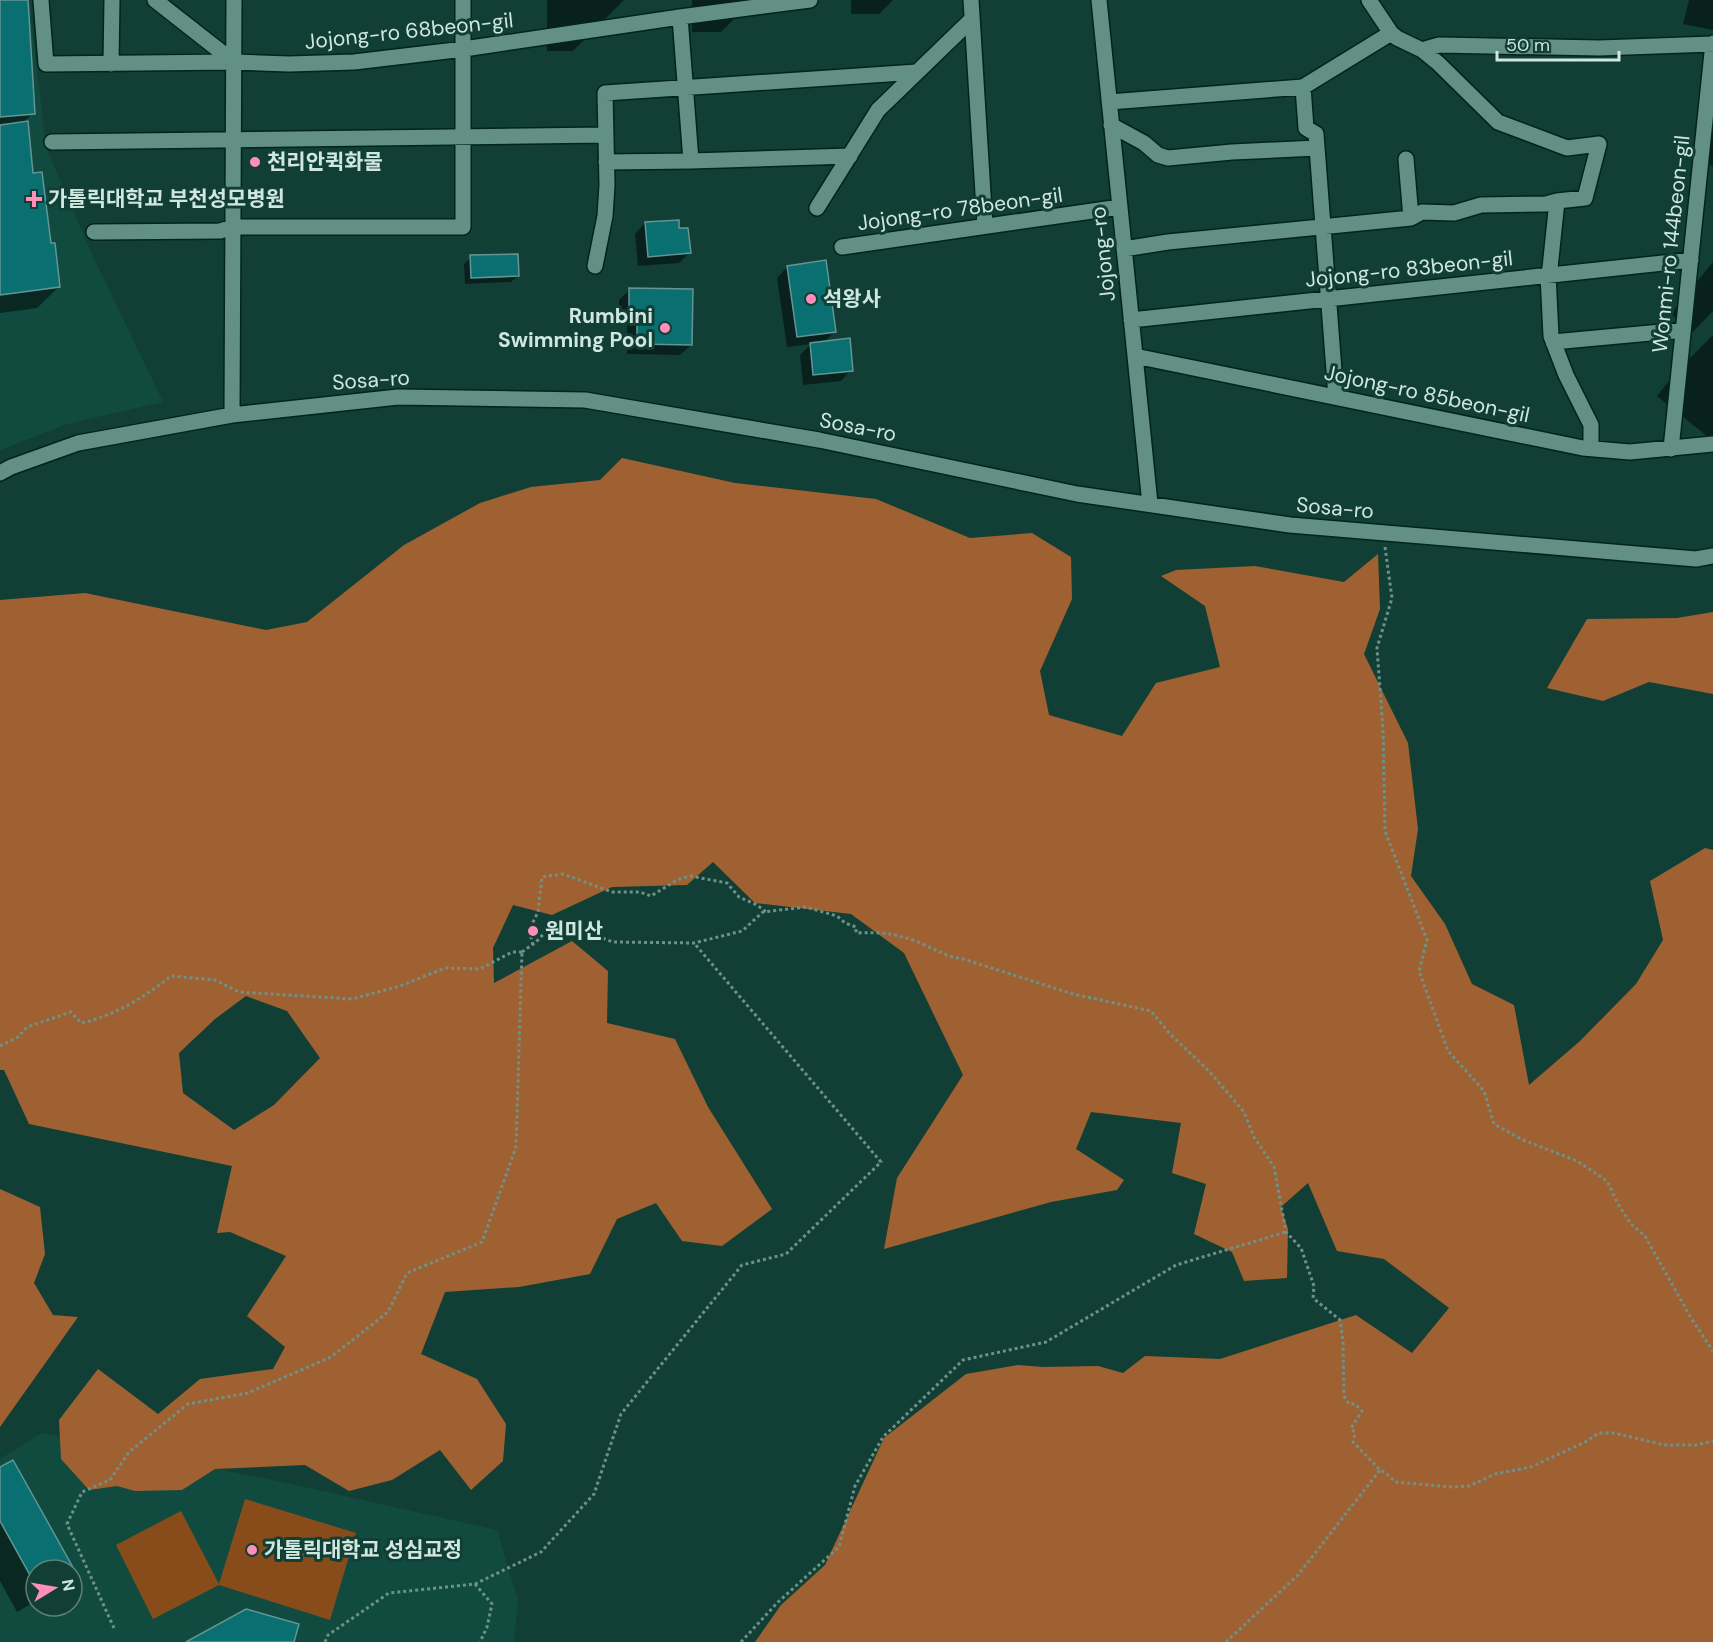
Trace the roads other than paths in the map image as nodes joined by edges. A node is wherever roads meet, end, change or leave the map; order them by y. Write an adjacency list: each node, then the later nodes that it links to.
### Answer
1 (41, 0): 17 (street, Jojong-ro 68beon-gil)
2 (112, 0): 17 (street)
3 (156, 0): 16 (street)
4 (234, 0): 16 (street)
5 (463, 0): 14 (street)
6 (810, 0): 10 (street, Jojong-ro 68beon-gil)
7 (971, 0): 11 (street)
8 (1099, 0): 21 (street, Jojong-ro)
9 (1369, 0): 12 (street)
10 (680, 17): 14 (street, Jojong-ro 68beon-gil); 19 (street)
11 (971, 20): 18 (street); 36 (street)
12 (1391, 33): 15 (street); 20 (street)
13 (1713, 44): 15 (street); 42 (street, Wonmi-ro 144beon-gil)
14 (464, 49): 16 (street, Jojong-ro 68beon-gil); 24 (street)
15 (1422, 50): 32 (street)
16 (234, 62): 17 (street, Jojong-ro 68beon-gil); 25 (street)
17 (111, 64)
18 (917, 72): 19 (street); 28 (street)
19 (686, 87): 23 (street); 30 (street)
20 (1303, 87): 21 (street); 27 (street)
21 (1109, 102): 22 (street, Jojong-ro)
22 (1111, 125): 27 (street); 33 (street, Jojong-ro)
23 (605, 135): 24 (street); 31 (street)
24 (464, 137): 25 (street); 37 (street)
25 (233, 139): 26 (street); 37 (street)
26 (52, 142)
27 (1317, 148): 38 (street)
28 (850, 156): 30 (street); 34 (street)
29 (1406, 159): 35 (street)
30 (691, 161): 31 (street)
31 (606, 162): 43 (street)
32 (1557, 201): 35 (street); 44 (street)
33 (1120, 207): 36 (street, Jojong-ro 78beon-gil); 41 (street, Jojong-ro)
34 (817, 208)
35 (1411, 218): 38 (street)
36 (985, 226): 40 (street, Jojong-ro 78beon-gil)
37 (233, 227): 39 (street); 51 (street)
38 (1323, 227): 41 (street); 45 (street)
39 (94, 232)
40 (842, 247)
41 (1124, 249): 46 (street, Jojong-ro)
42 (1690, 260): 44 (street, Jojong-ro 83beon-gil); 47 (street, Wonmi-ro 144beon-gil)
43 (595, 266)
44 (1548, 275): 45 (street, Jojong-ro 83beon-gil); 48 (street)
45 (1329, 298): 46 (street, Jojong-ro 83beon-gil); 50 (street)
46 (1131, 320): 49 (street, Jojong-ro)
47 (1683, 330): 48 (street); 54 (street, Wonmi-ro 144beon-gil)
48 (1553, 342): 53 (street)
49 (1135, 356): 50 (street, Jojong-ro 85beon-gil); 56 (street, Jojong-ro)
50 (1336, 397): 53 (street, Jojong-ro 85beon-gil)
51 (232, 415): 55 (street, Sosa-ro); 56 (street, Sosa-ro)
52 (1713, 444): 54 (street, Jojong-ro 85beon-gil)
53 (1591, 448): 54 (street, Jojong-ro 85beon-gil)
54 (1671, 449)
55 (0, 473)
56 (1150, 504): 57 (street, Sosa-ro)
57 (1713, 556)

